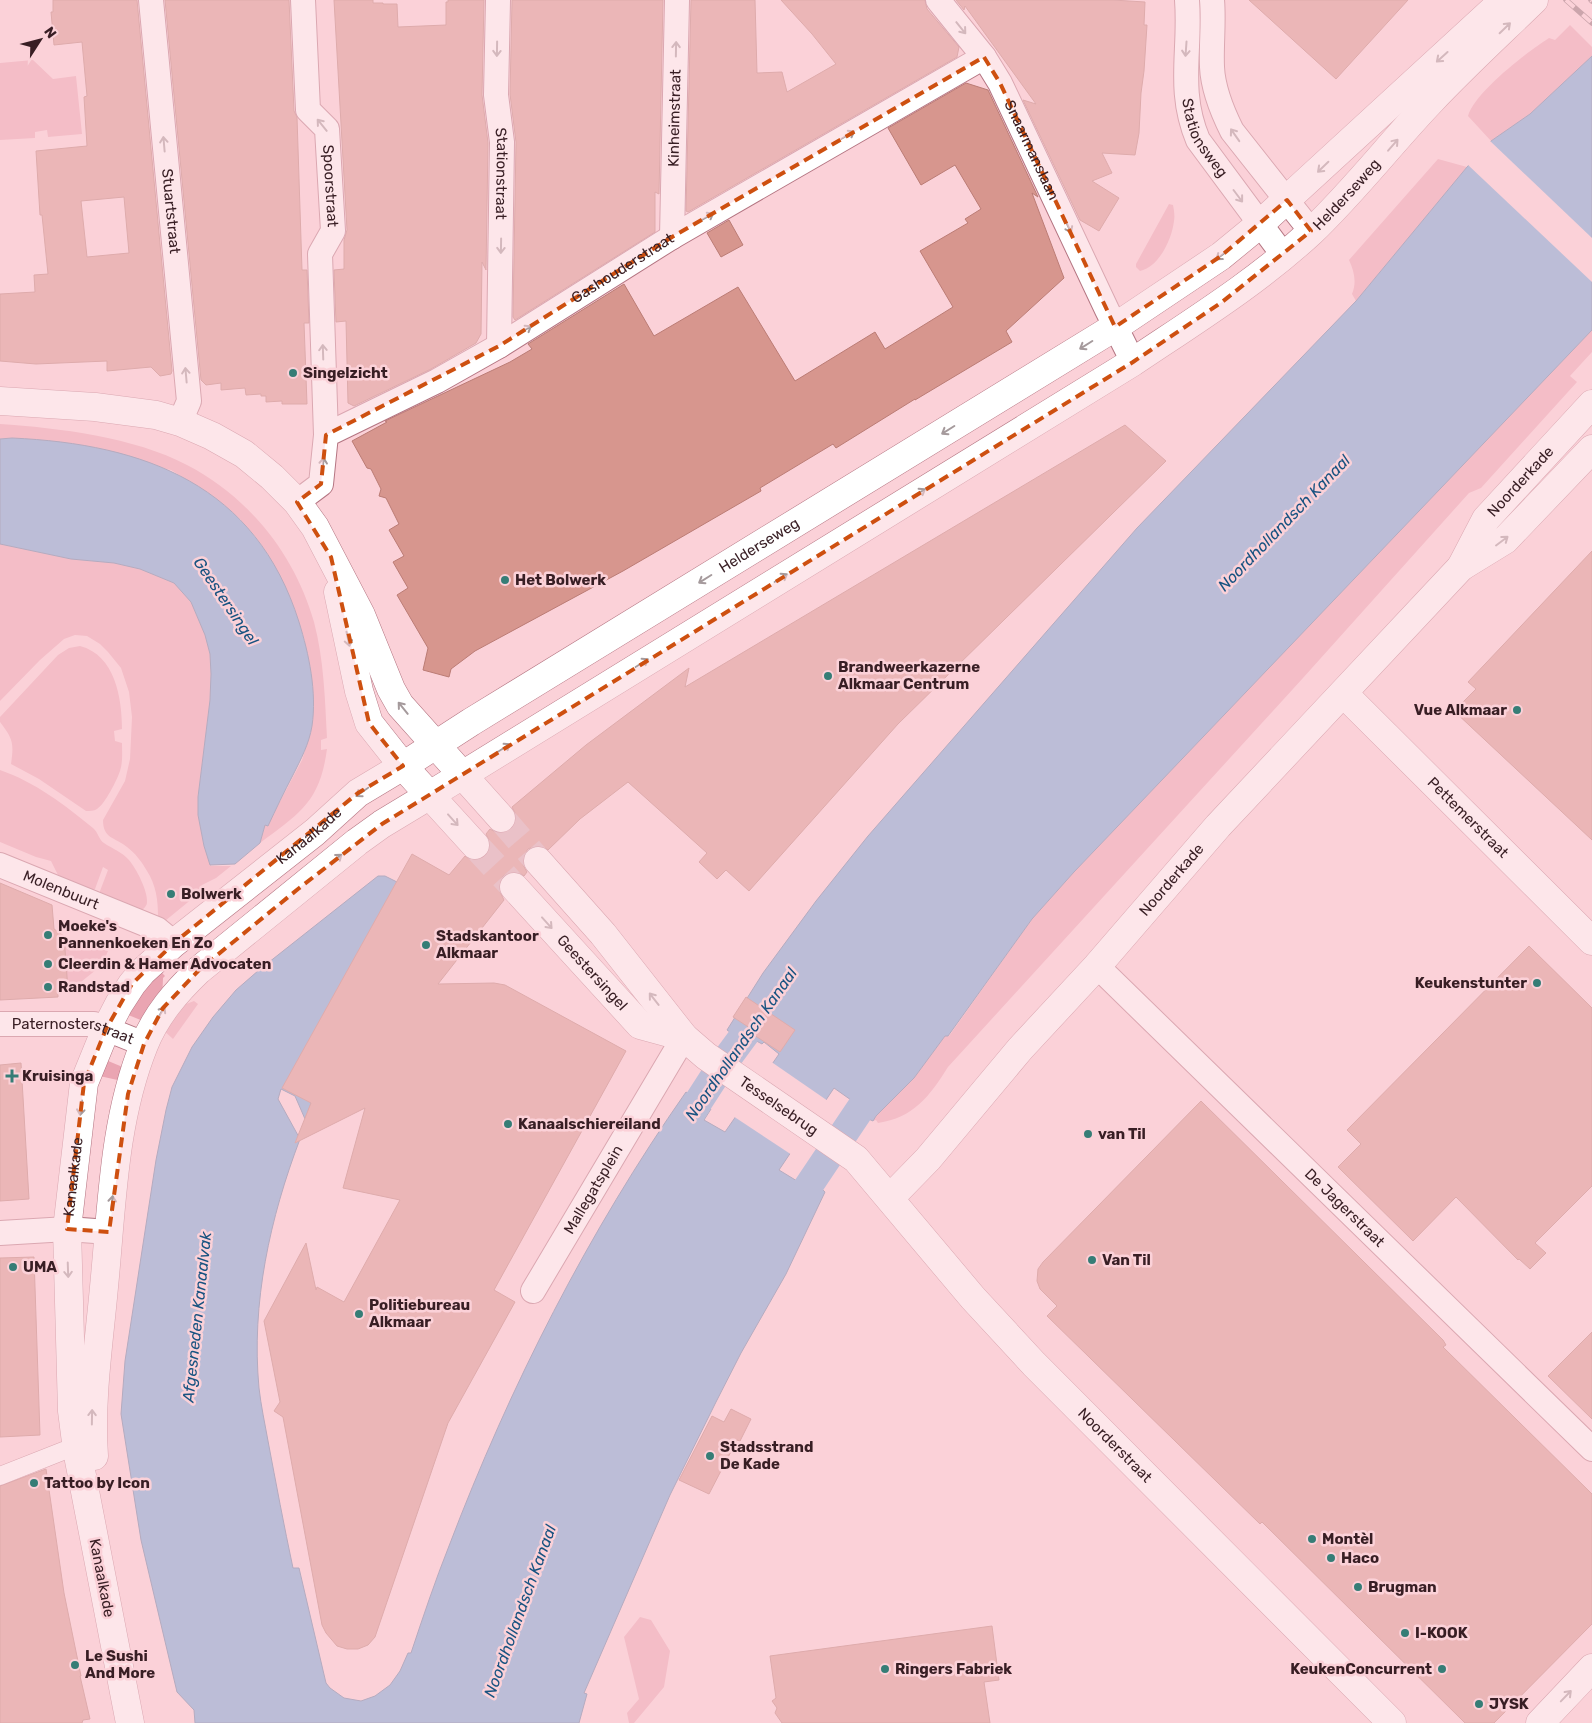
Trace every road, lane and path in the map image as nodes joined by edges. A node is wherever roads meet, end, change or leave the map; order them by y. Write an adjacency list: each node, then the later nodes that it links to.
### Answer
1 (152, 0): 21 (street, Stuartstraat, one-way to 1)
2 (304, 0): 22 (street, Spoorstraat, one-way to 2)
3 (498, 0): 17 (street, Stationstraat, one-way to 17)
4 (677, 0): 14 (street, Kinheimstraat, one-way to 4)
5 (938, 0): 10 (street, Snaarmanslaan, one-way to 10)
6 (1188, 0): 12 (street, Stationsweg, one-way to 12)
7 (1212, 0): 11 (street, Stationsweg, one-way to 7)
8 (1504, 0): 11 (main road, one-way to 11)
9 (1534, 0): 13 (main road, Helderseweg, one-way to 9)
10 (984, 57): 14 (street, Gashouderstraat, one-way to 10); 16 (street, Snaarmanslaan, one-way to 16)
11 (1287, 200): 12 (main road); 13 (street, Stationsweg)
12 (1260, 224): 15 (street, Stationsweg); 16 (main road, Helderseweg, one-way to 16)
13 (1311, 231): 15 (main road, Helderseweg)
14 (672, 237): 17 (street, Gashouderstraat, one-way to 14)
15 (1284, 256): 18 (main road, Helderseweg)
16 (1111, 319): 18 (street); 28 (main road, Helderseweg, one-way to 28)
17 (499, 346): 22 (street, Gashouderstraat)
18 (1133, 362): 30 (main road, Helderseweg, one-way to 18)
19 (0, 401): 21 (main road)
20 (1592, 404): 26 (main road, Noorderkade)
21 (180, 422): 24 (main road)
22 (326, 436): 24 (street, one-way to 22)
23 (1592, 449): 26 (main road, Noorderkade, one-way to 23)
24 (297, 502): 25 (main road)
25 (331, 557): 28 (main road, one-way to 25); 29 (main road, one-way to 29)
26 (1461, 567): 27 (main road, Noorderkade)
27 (1344, 694): 37 (main road, Pettemerstraat); 39 (main road, Noorderkade)
28 (436, 744): 29 (main road, Helderseweg); 30 (main road)
29 (403, 766): 31 (main road); 38 (main road, Kanaalkade, one-way to 38)
30 (462, 774): 31 (main road, Helderseweg); 32 (main road)
31 (430, 795): 33 (main road, one-way to 33); 43 (main road, Kanaalkade, one-way to 31)
32 (501, 818)
33 (475, 845)
34 (538, 861): 42 (main road, Geestersingel, one-way to 34)
35 (0, 865): 38 (street, Molenbuurt)
36 (514, 887): 42 (main road, Geestersingel, one-way to 42)
37 (1592, 940)
38 (174, 943): 41 (main road, Kanaalkade)
39 (1097, 966): 46 (main road, Noorderkade); 51 (street, De Jagerstraat)
40 (0, 1024): 41 (street, Paternosterstraat)
41 (106, 1029): 43 (street, Paternosterstraat); 47 (main road, Kanaalkade, one-way to 47)
42 (684, 1037): 44 (main road, Geestersingel); 50 (street, Mallegatsplein)
43 (144, 1044): 48 (main road, Kanaalkade, one-way to 43)
44 (706, 1056): 45 (main road, Tesselsebrug)
45 (853, 1156): 46 (main road, Noorderstraat)
46 (890, 1198): 57 (main road, Noorderstraat)
47 (67, 1230): 48 (street); 49 (street); 52 (main road, Kanaalkade, one-way to 52)
48 (109, 1232): 56 (main road, Kanaalkade, one-way to 48)
49 (0, 1233)
50 (533, 1291)
51 (1592, 1449)
52 (77, 1450): 53 (street); 55 (main road, Kanaalkade)
53 (0, 1476)
54 (1592, 1668): 58 (main road, one-way to 54)
55 (130, 1723)
56 (145, 1723)
57 (1392, 1723)
58 (1540, 1723)

